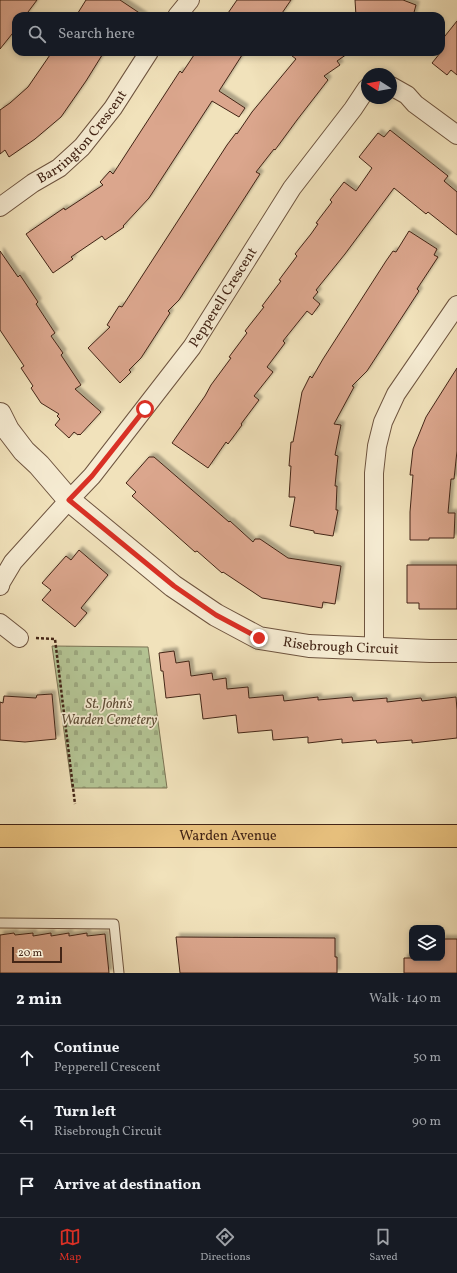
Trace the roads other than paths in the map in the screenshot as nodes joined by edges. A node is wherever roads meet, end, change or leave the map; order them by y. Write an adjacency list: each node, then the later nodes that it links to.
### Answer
1 (190, 0): 2 (street)
2 (180, 12)
3 (146, 56): 7 (street, Barrington Crescent)
4 (397, 89): 6 (street)
5 (361, 97): 10 (street, Pepperell Crescent)
6 (457, 135)
7 (0, 207)
8 (457, 305): 14 (street)
9 (0, 414): 10 (street, Risebrough Circuit)
10 (69, 500): 11 (street, Pepperell Crescent); 14 (street, Risebrough Circuit)
11 (0, 586)
12 (0, 623): 13 (street)
13 (19, 638)
14 (374, 650): 15 (street, Risebrough Circuit)
15 (457, 651)
16 (0, 836): 17 (main road, Warden Avenue)
17 (457, 836)
18 (0, 923): 19 (lane)
19 (119, 973)

